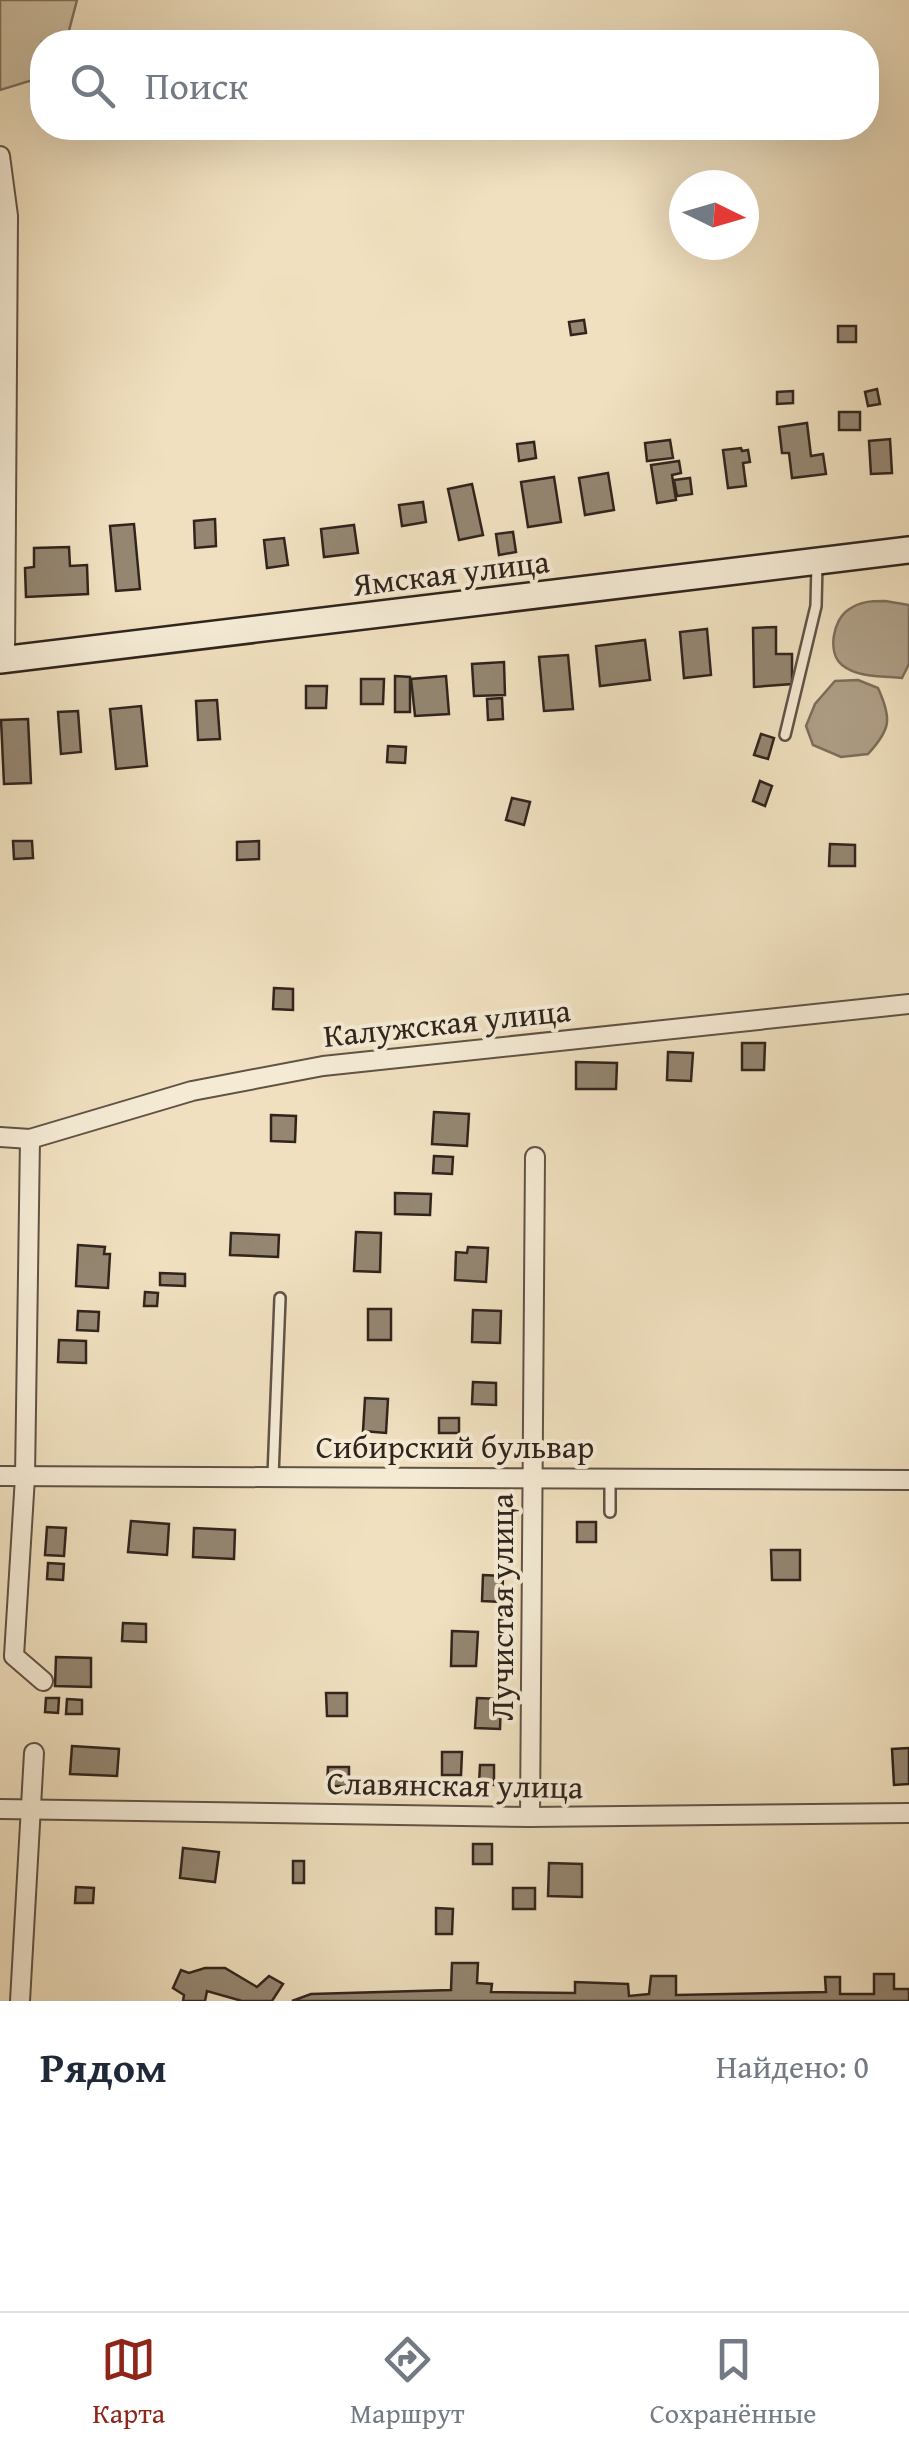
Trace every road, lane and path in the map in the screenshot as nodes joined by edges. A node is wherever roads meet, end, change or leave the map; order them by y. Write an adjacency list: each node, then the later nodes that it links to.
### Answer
1 (0, 156): 4 (street)
2 (909, 550): 3 (main road, Ямская улица)
3 (816, 561): 4 (main road, Ямская улица); 5 (lane)
4 (3, 660)
5 (785, 736)
6 (909, 1004): 8 (street, Калужская улица)
7 (0, 1137): 8 (street, Калужская улица)
8 (30, 1139): 14 (street)
9 (535, 1157): 13 (street, Лучистая улица)
10 (280, 1298): 12 (lane)
11 (0, 1476): 14 (street, Сибирский бульвар)
12 (273, 1476): 13 (street, Сибирский бульвар); 14 (street, Сибирский бульвар)
13 (532, 1476): 15 (street, Сибирский бульвар); 23 (street, Лучистая улица)
14 (25, 1477): 18 (street)
15 (610, 1478): 16 (street, Сибирский бульвар); 17 (lane)
16 (909, 1480)
17 (610, 1512)
18 (43, 1681)
19 (34, 1752): 21 (street)
20 (0, 1808): 21 (street, Славянская улица)
21 (33, 1809): 23 (street, Славянская улица); 24 (street)
22 (909, 1813): 23 (street, Славянская улица)
23 (530, 1817)
24 (20, 2001)

